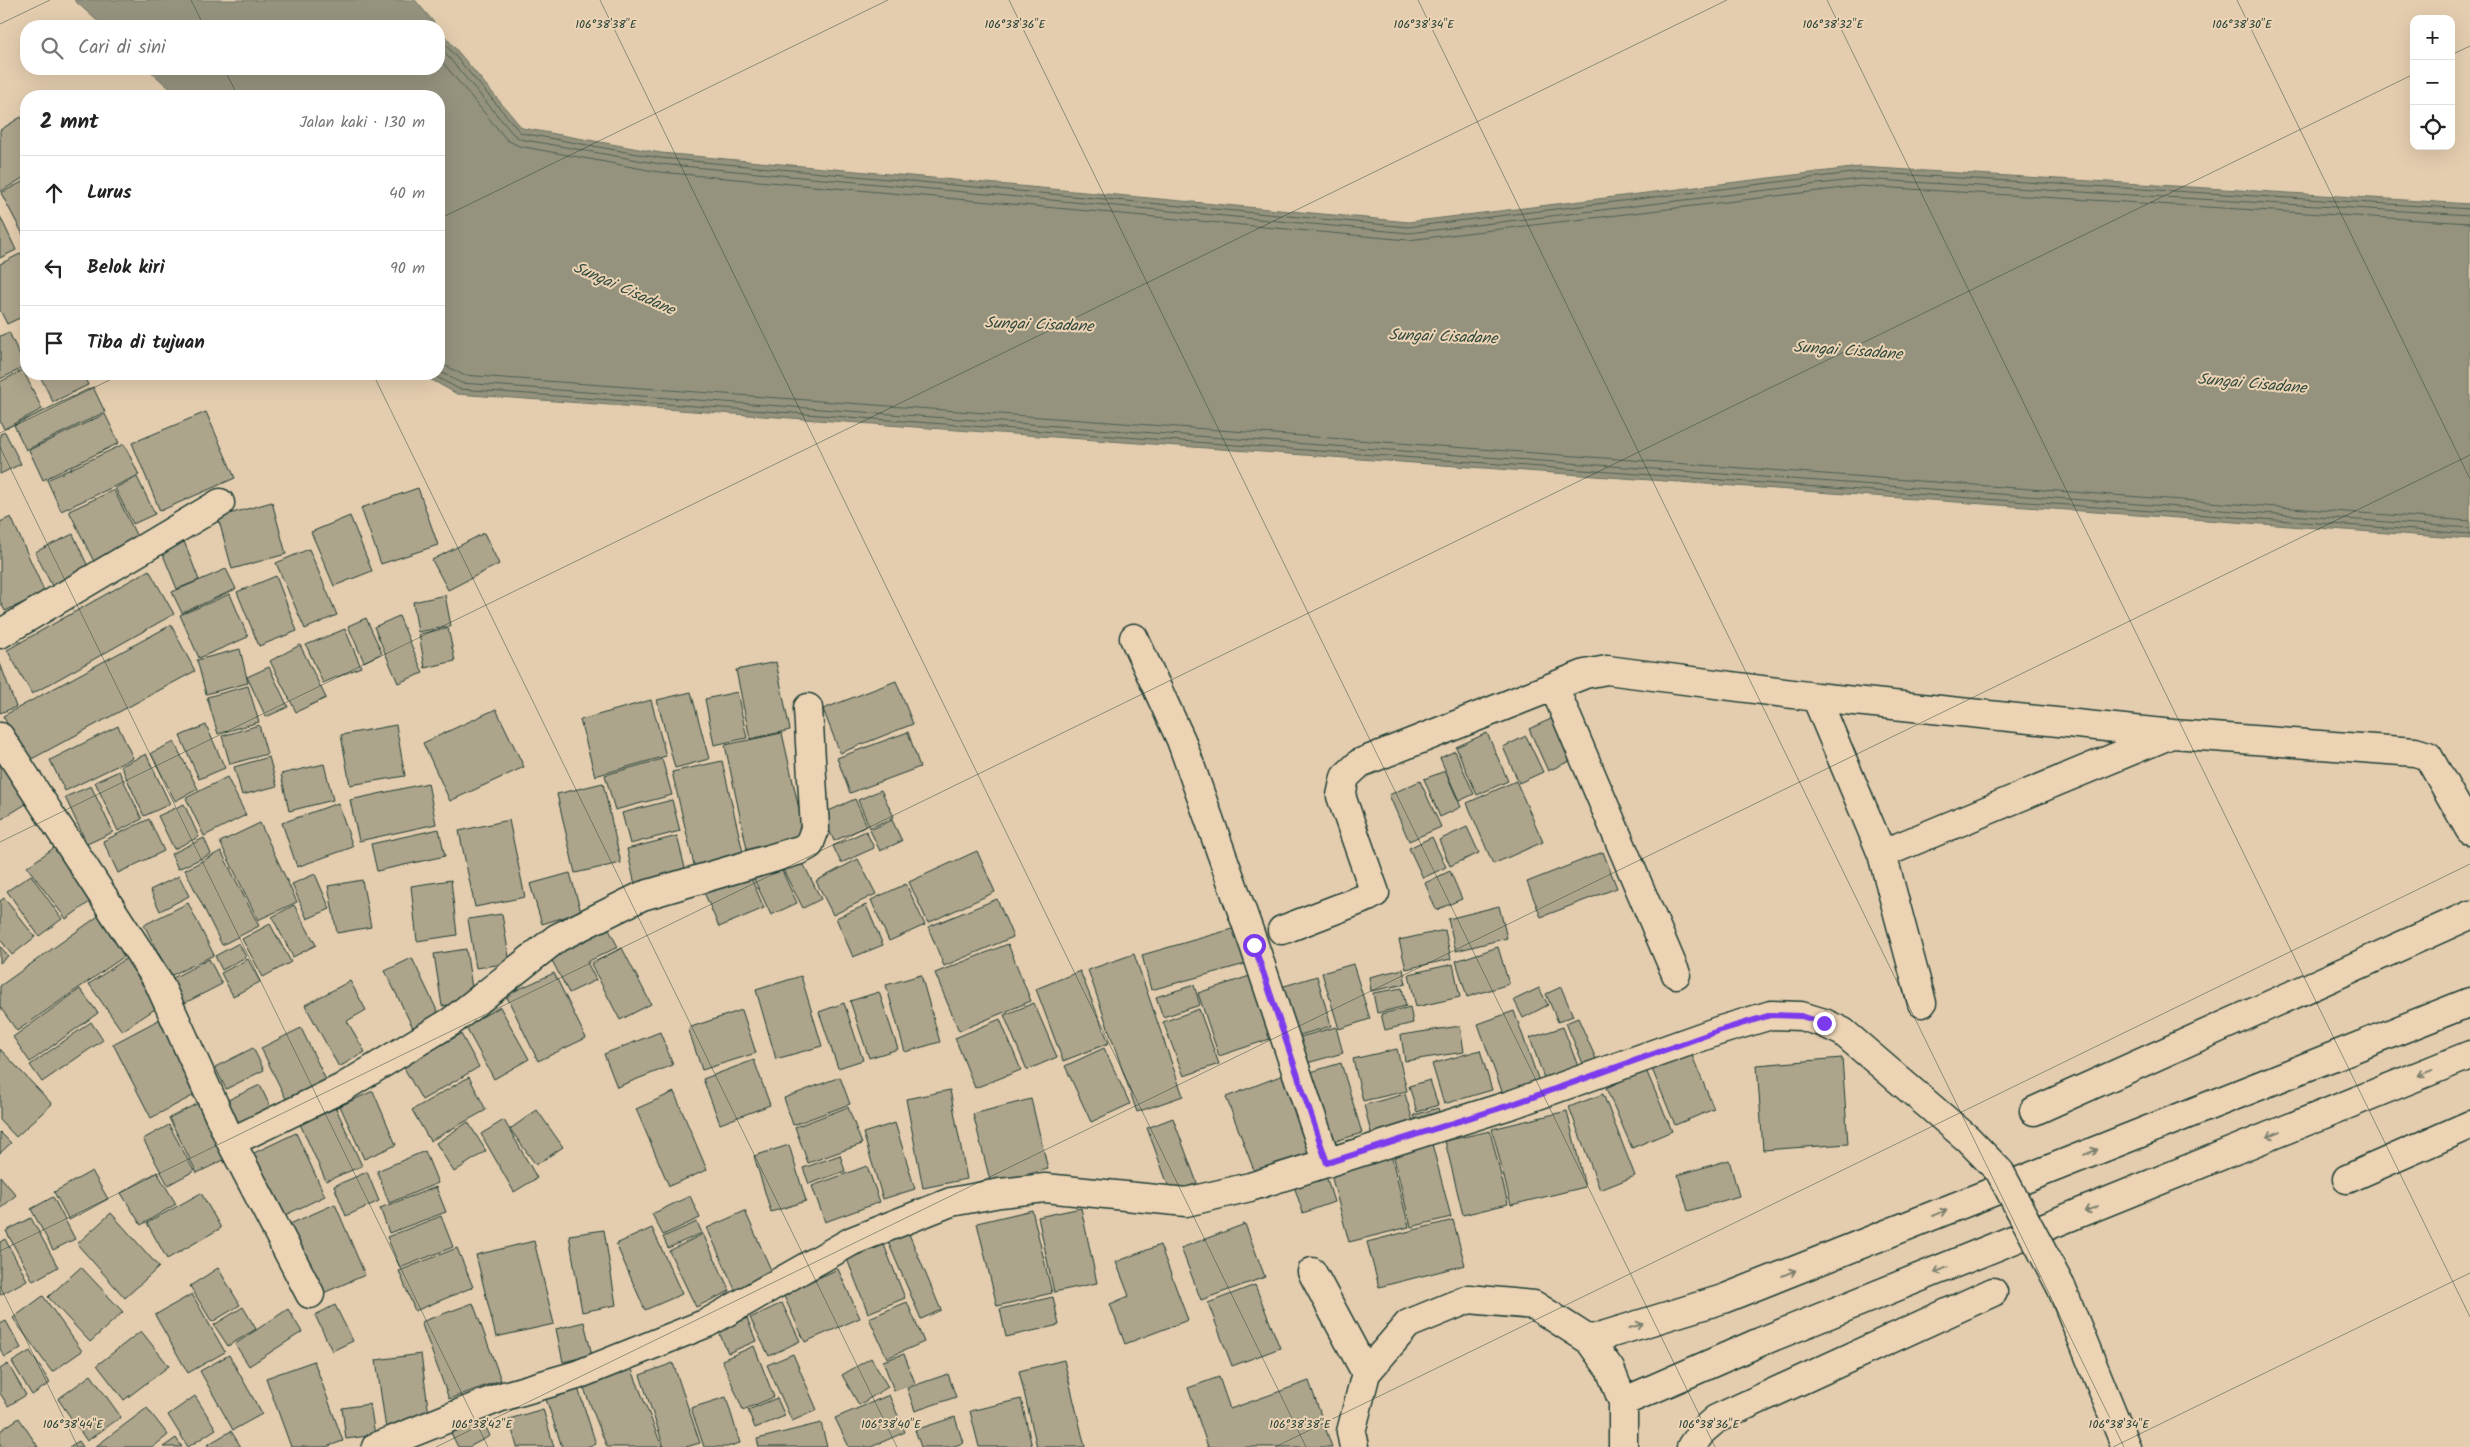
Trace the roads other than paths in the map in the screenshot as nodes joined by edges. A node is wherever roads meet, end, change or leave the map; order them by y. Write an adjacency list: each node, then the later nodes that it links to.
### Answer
1 (220, 503): 2 (street)
2 (0, 634)
3 (1134, 638): 20 (street)
4 (1554, 687): 5 (street); 12 (street); 13 (street)
5 (1816, 697): 7 (street); 10 (street)
6 (808, 708): 19 (street)
7 (2173, 734): 9 (street); 10 (street)
8 (0, 737): 19 (street)
9 (2470, 830)
10 (1882, 854): 14 (street)
11 (2470, 915): 17 (street)
12 (1282, 930)
13 (1676, 974)
14 (1922, 1002)
15 (2470, 1002): 25 (street, one-way to 15)
16 (2470, 1055): 27 (street, one-way to 27)
17 (2034, 1111)
18 (2470, 1125): 21 (street)
19 (231, 1142): 24 (street)
20 (1327, 1163): 28 (street); 32 (street, bridge)
21 (2346, 1179)
22 (1312, 1272): 26 (street)
23 (1993, 1292): 31 (street)
24 (310, 1294)
25 (1589, 1340): 26 (street); 27 (street)
26 (1366, 1373): 29 (street)
27 (1623, 1402): 30 (street)
28 (376, 1447)
29 (1354, 1447)
30 (1623, 1447)
31 (1691, 1447)
32 (2126, 1447)

